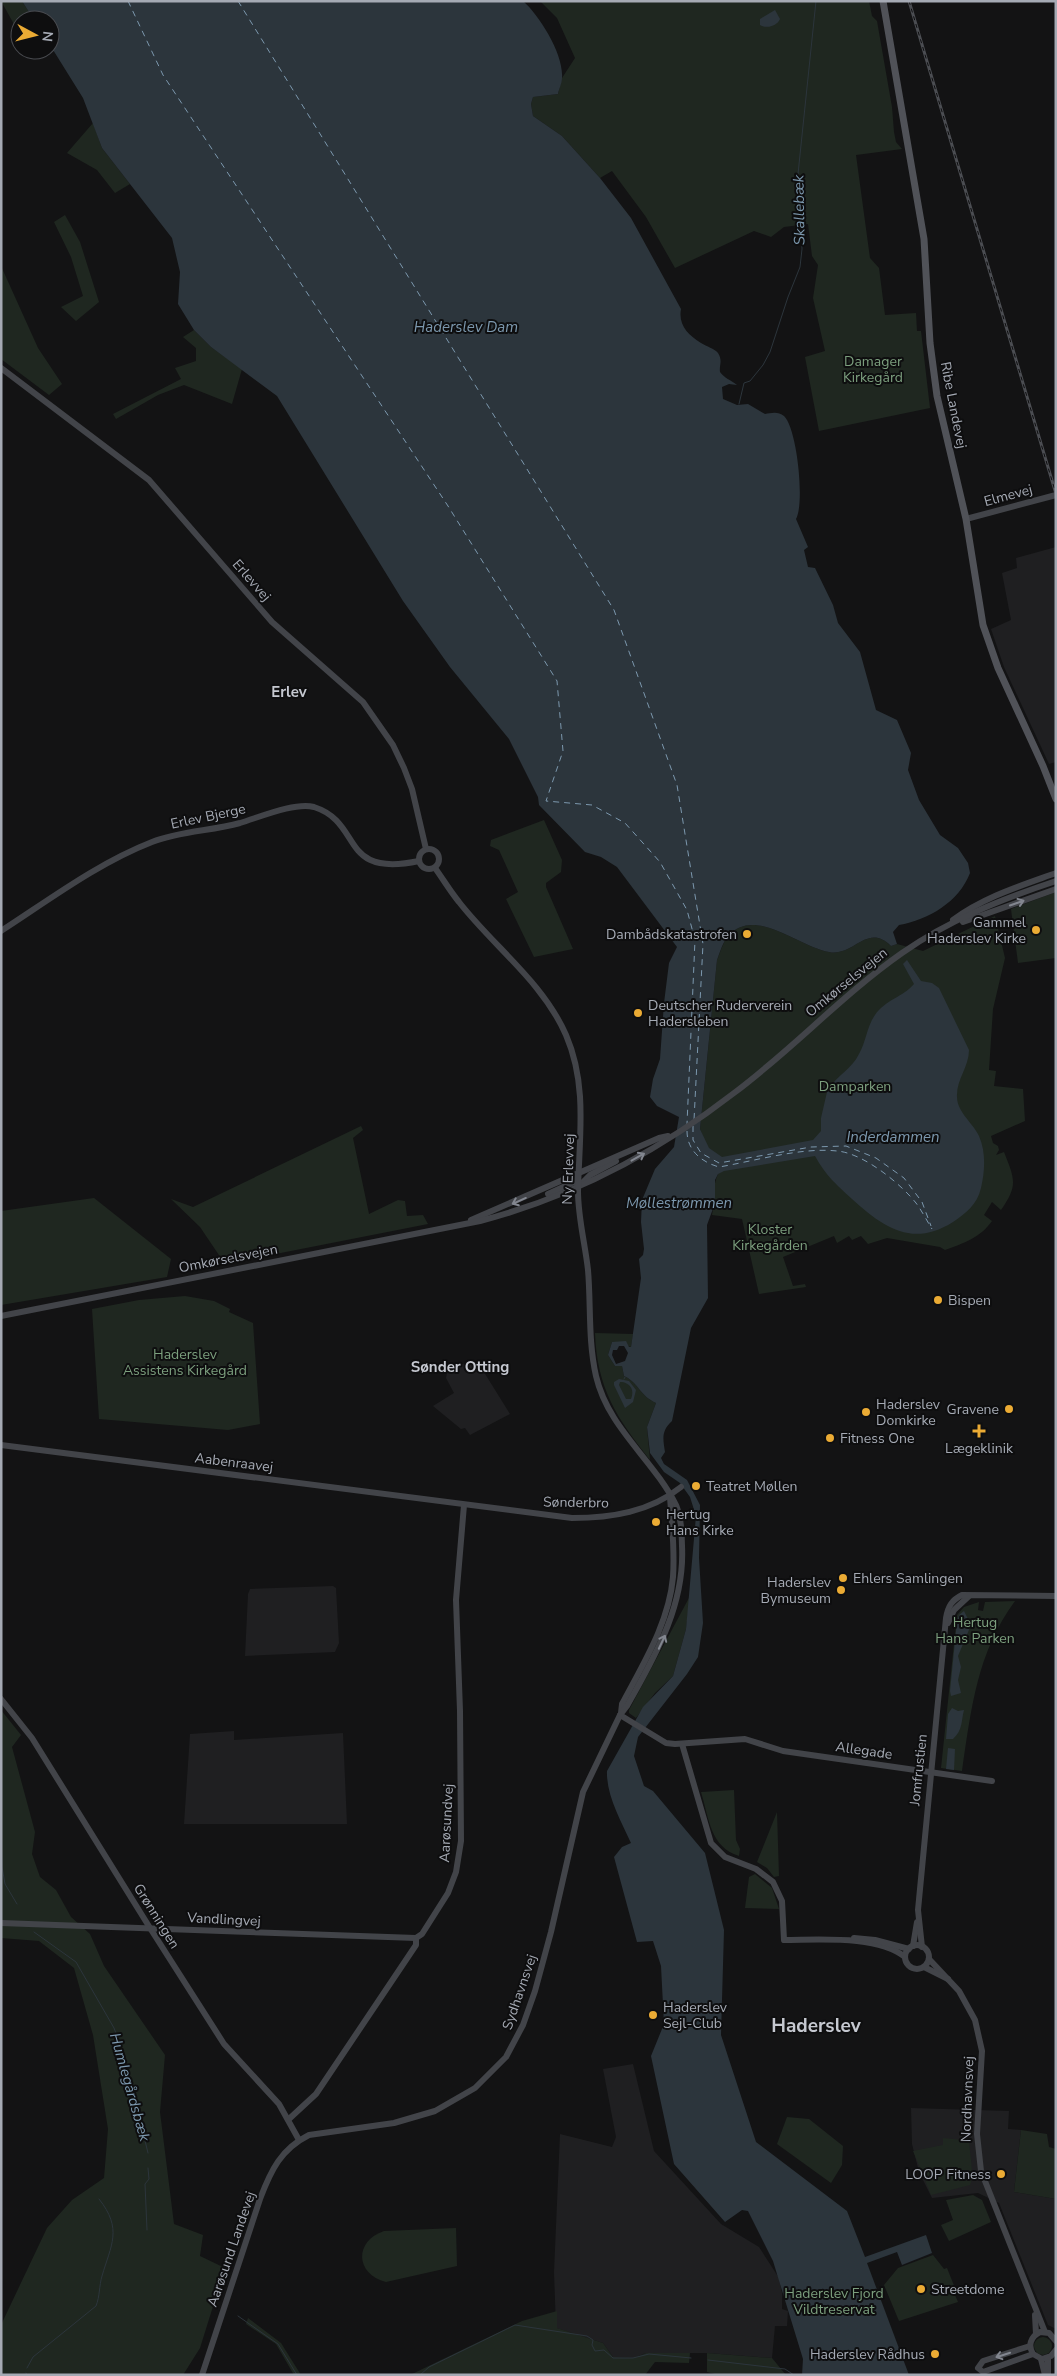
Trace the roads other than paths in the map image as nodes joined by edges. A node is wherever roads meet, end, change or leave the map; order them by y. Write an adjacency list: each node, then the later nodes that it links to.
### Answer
1 (883, 1): 4 (main road, Ribe Landevej)
2 (1, 368): 6 (street, Erlevvej)
3 (1056, 495): 4 (street, Elmevej)
4 (966, 519): 5 (main road, Ribe Landevej)
5 (1056, 799)
6 (426, 849): 7 (street); 8 (street)
7 (419, 861): 8 (street); 12 (street, Erlev Bjerge)
8 (435, 868): 16 (street, Ny Erlevvej)
9 (1056, 873): 13 (street)
10 (1056, 882): 13 (street, Omkørselsvejen)
11 (1056, 889): 13 (street, one-way to 11)
12 (1, 931)
13 (938, 931): 14 (street, Omkørselsvejen)
14 (672, 1135): 15 (street, Omkørselsvejen); 17 (street, Omkørselsvejen, one-way to 14)
15 (628, 1151): 16 (street, Omkørselsvejen); 17 (street)
16 (579, 1174): 17 (street, Ny Erlevvej); 18 (street); 19 (street, Omkørselsvejen, one-way to 19)
17 (579, 1187): 18 (street, Omkørselsvejen); 23 (street, Ny Erlevvej)
18 (531, 1205): 19 (street, Omkørselsvejen)
19 (459, 1225): 20 (street, Omkørselsvejen)
20 (1, 1316)
21 (1, 1446): 24 (street, Aabenraavej)
22 (681, 1488): 23 (street, Sønderbro)
23 (670, 1496): 24 (street, Sønderbro); 27 (street, Sydhavnsvej)
24 (464, 1505): 34 (street, Aarøsundvej)
25 (1056, 1596): 29 (street, Jomfrustien)
26 (1, 1698): 33 (street, Grønningen)
27 (620, 1715): 28 (street); 43 (street, Sydhavnsvej)
28 (682, 1744): 29 (street, Allegade); 35 (street)
29 (930, 1772): 30 (street, Allegade); 31 (street, Jomfrustien)
30 (992, 1781)
31 (918, 1915): 36 (street, Jomfrustien); 37 (street, Jomfrustien)
32 (1, 1923): 33 (street, Vandlingvej)
33 (150, 1928): 34 (street, Vandlingvej); 42 (street, Grønningen)
34 (416, 1938): 42 (street, Aarøsundvej)
35 (843, 1940): 37 (street); 38 (street)
36 (922, 1946): 37 (street); 39 (street)
37 (911, 1948): 38 (street)
38 (905, 1957): 40 (street)
39 (929, 1959): 40 (street); 41 (street, Nordhavnsvej)
40 (924, 1967): 41 (street, Nordhavnsvej)
41 (948, 1979): 44 (street, Nordhavnsvej)
42 (289, 2119): 43 (street, Grønningen)
43 (299, 2140): 52 (street, Aarøsund Landevej)
44 (1034, 2309): 45 (street, Nordhavnsvej); 46 (street, Nordhavnsvej)
45 (1045, 2332): 46 (street); 47 (street)
46 (1036, 2334): 48 (street)
47 (1055, 2338)
48 (1030, 2346): 50 (street); 50 (street, one-way to 50)
49 (1056, 2350): 51 (street)
50 (1034, 2354): 51 (street)
51 (1045, 2358): 53 (street)
52 (202, 2375)
53 (1047, 2375)

